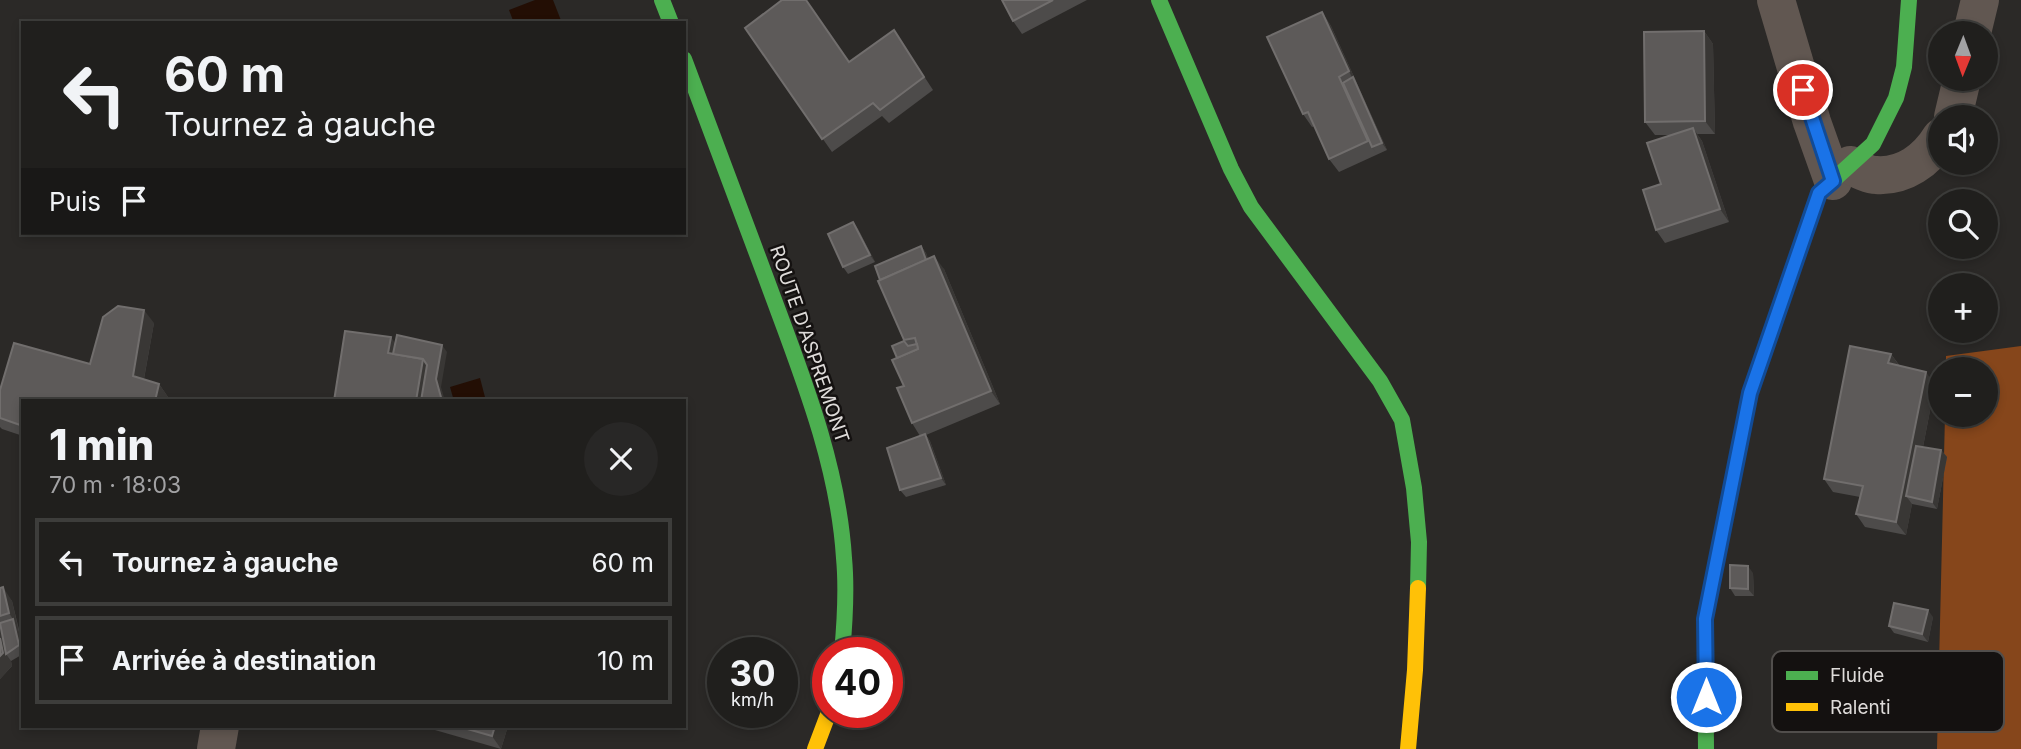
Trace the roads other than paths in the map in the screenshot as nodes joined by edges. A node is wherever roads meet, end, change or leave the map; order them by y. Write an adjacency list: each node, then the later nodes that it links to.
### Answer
1 (662, 0): 6 (street)
2 (1158, 0): 16 (street)
3 (1776, 0): 10 (street)
4 (1909, 0): 10 (street)
5 (1980, 0): 7 (street)
6 (670, 21)
7 (1975, 21)
8 (686, 64): 11 (street, ROUTE D'ASPREMONT)
9 (1928, 152): 10 (street)
10 (1841, 173): 17 (street)
11 (843, 637)
12 (220, 728): 14 (street)
13 (824, 728): 15 (street)
14 (216, 749)
15 (815, 749)
16 (1408, 749)
17 (1706, 749)

